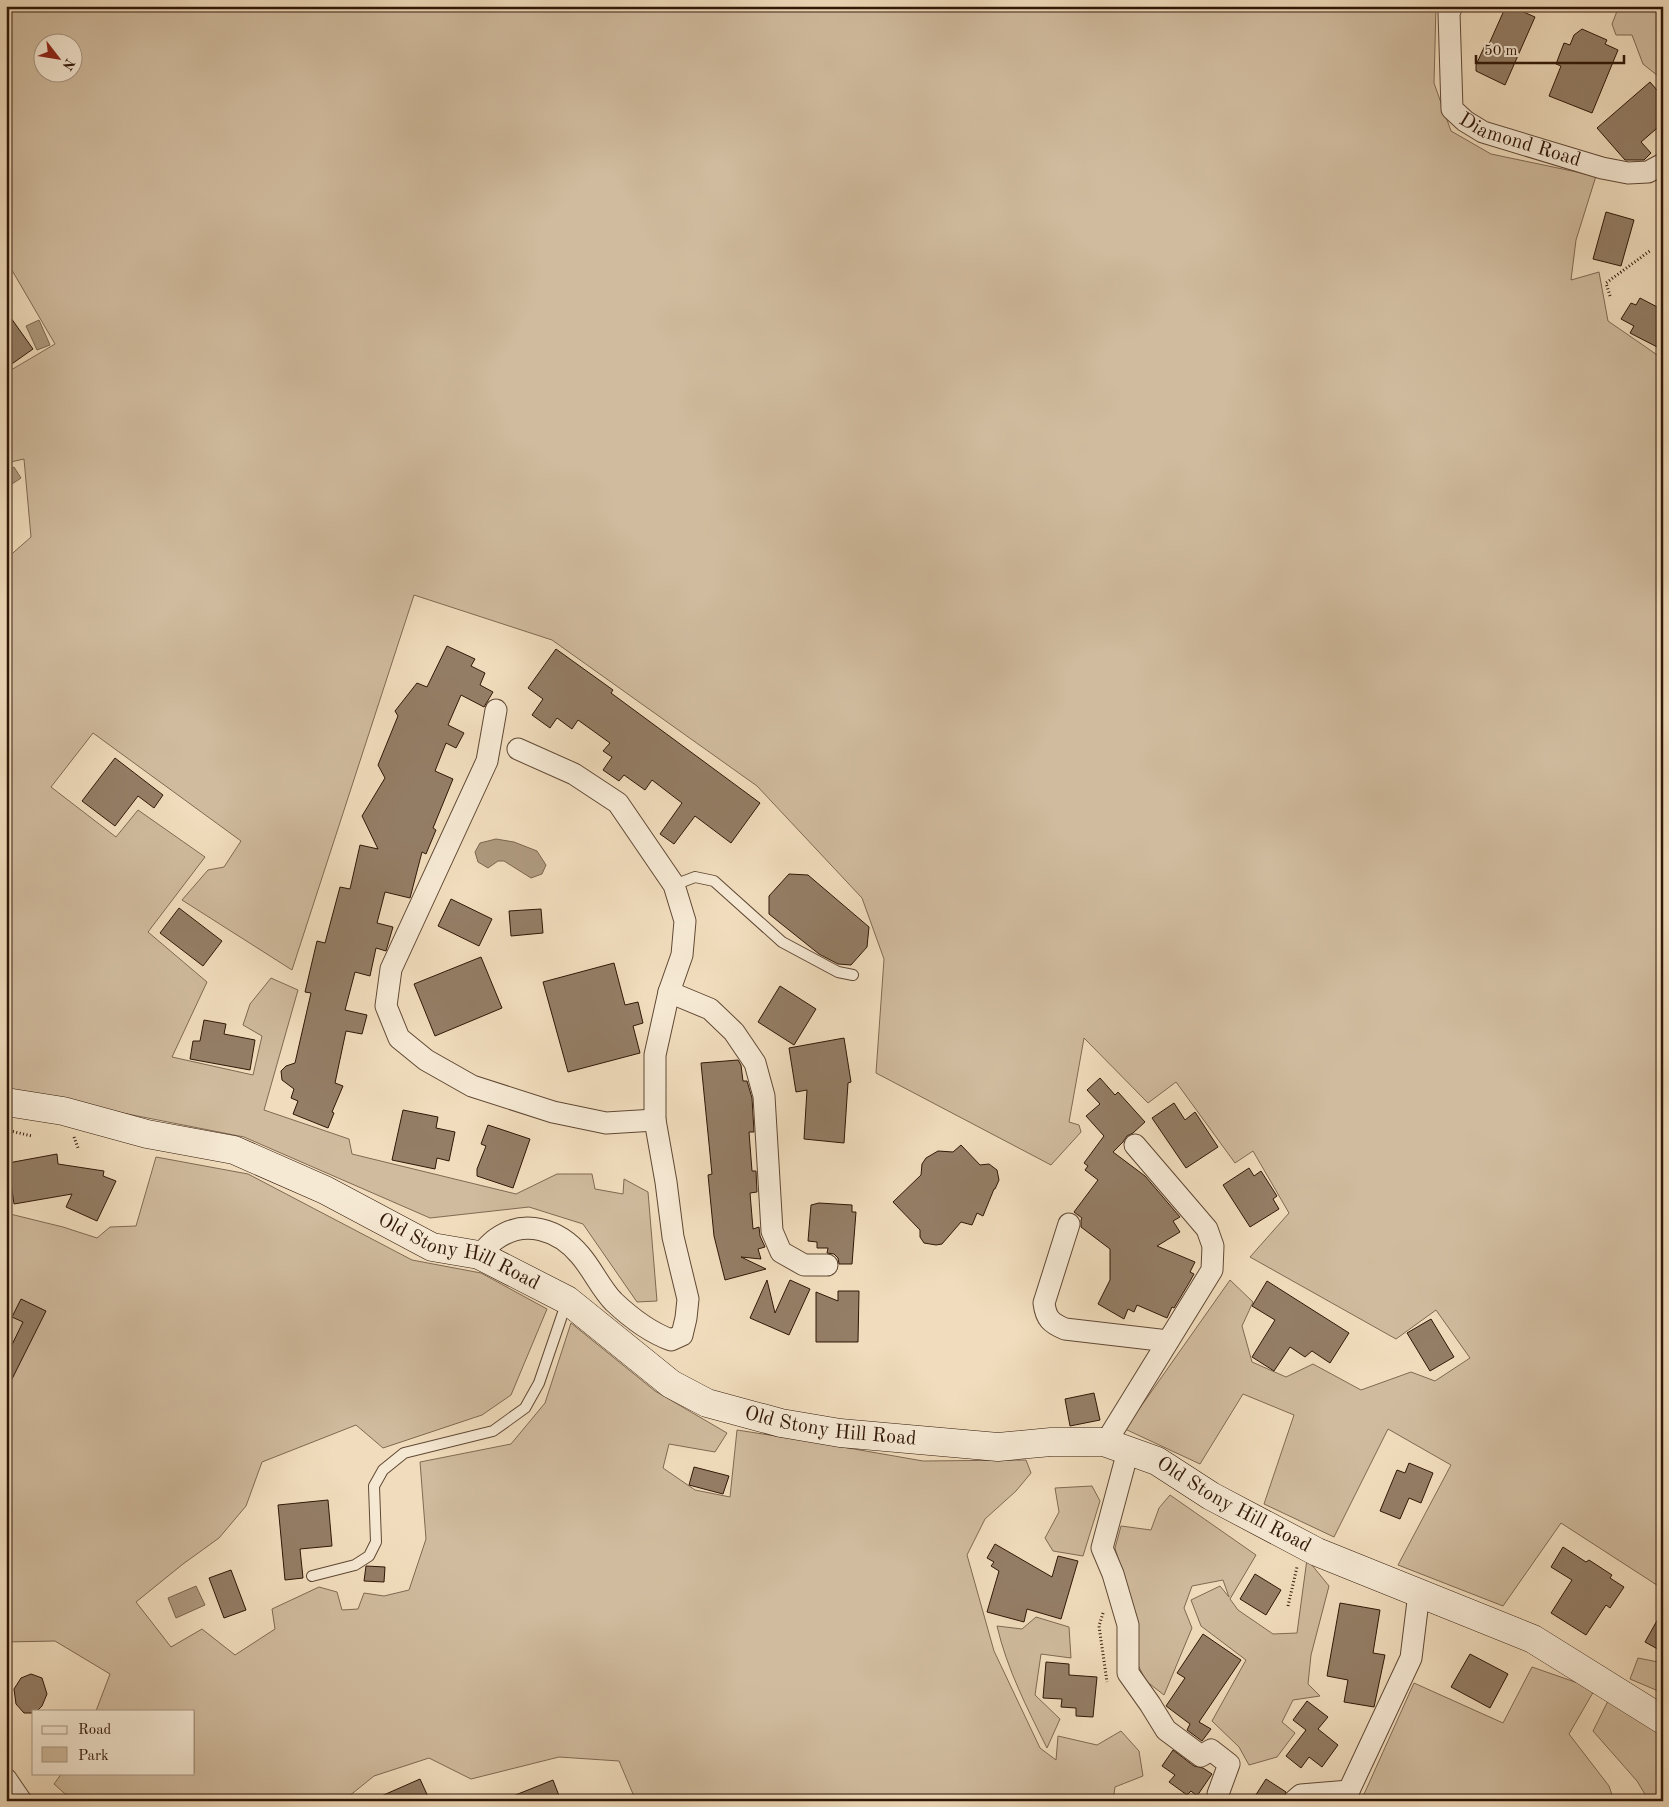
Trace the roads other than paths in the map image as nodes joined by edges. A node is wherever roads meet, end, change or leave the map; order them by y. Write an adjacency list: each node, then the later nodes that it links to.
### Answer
1 (1452, 6): 2 (street, Diamond Road)
2 (1663, 164)
3 (496, 710): 9 (street)
4 (518, 749): 5 (street)
5 (674, 885): 6 (lane); 7 (street)
6 (853, 975)
7 (670, 992): 9 (street); 13 (street)
8 (6, 1102): 12 (street, Old Stony Hill Road)
9 (655, 1120): 12 (street)
10 (1135, 1145): 15 (street)
11 (1069, 1224): 15 (street)
12 (480, 1255): 14 (street, Old Stony Hill Road)
13 (827, 1265)
14 (568, 1300): 16 (street, Old Stony Hill Road); 17 (lane)
15 (1168, 1341): 16 (street)
16 (1117, 1446): 18 (street, Old Stony Hill Road); 23 (street)
17 (312, 1576)
18 (1419, 1594): 19 (street, Old Stony Hill Road); 21 (street)
19 (1663, 1720)
20 (6, 1778): 22 (street)
21 (1346, 1796): 24 (street)
22 (21, 1801)
23 (1219, 1801)
24 (1294, 1801)

